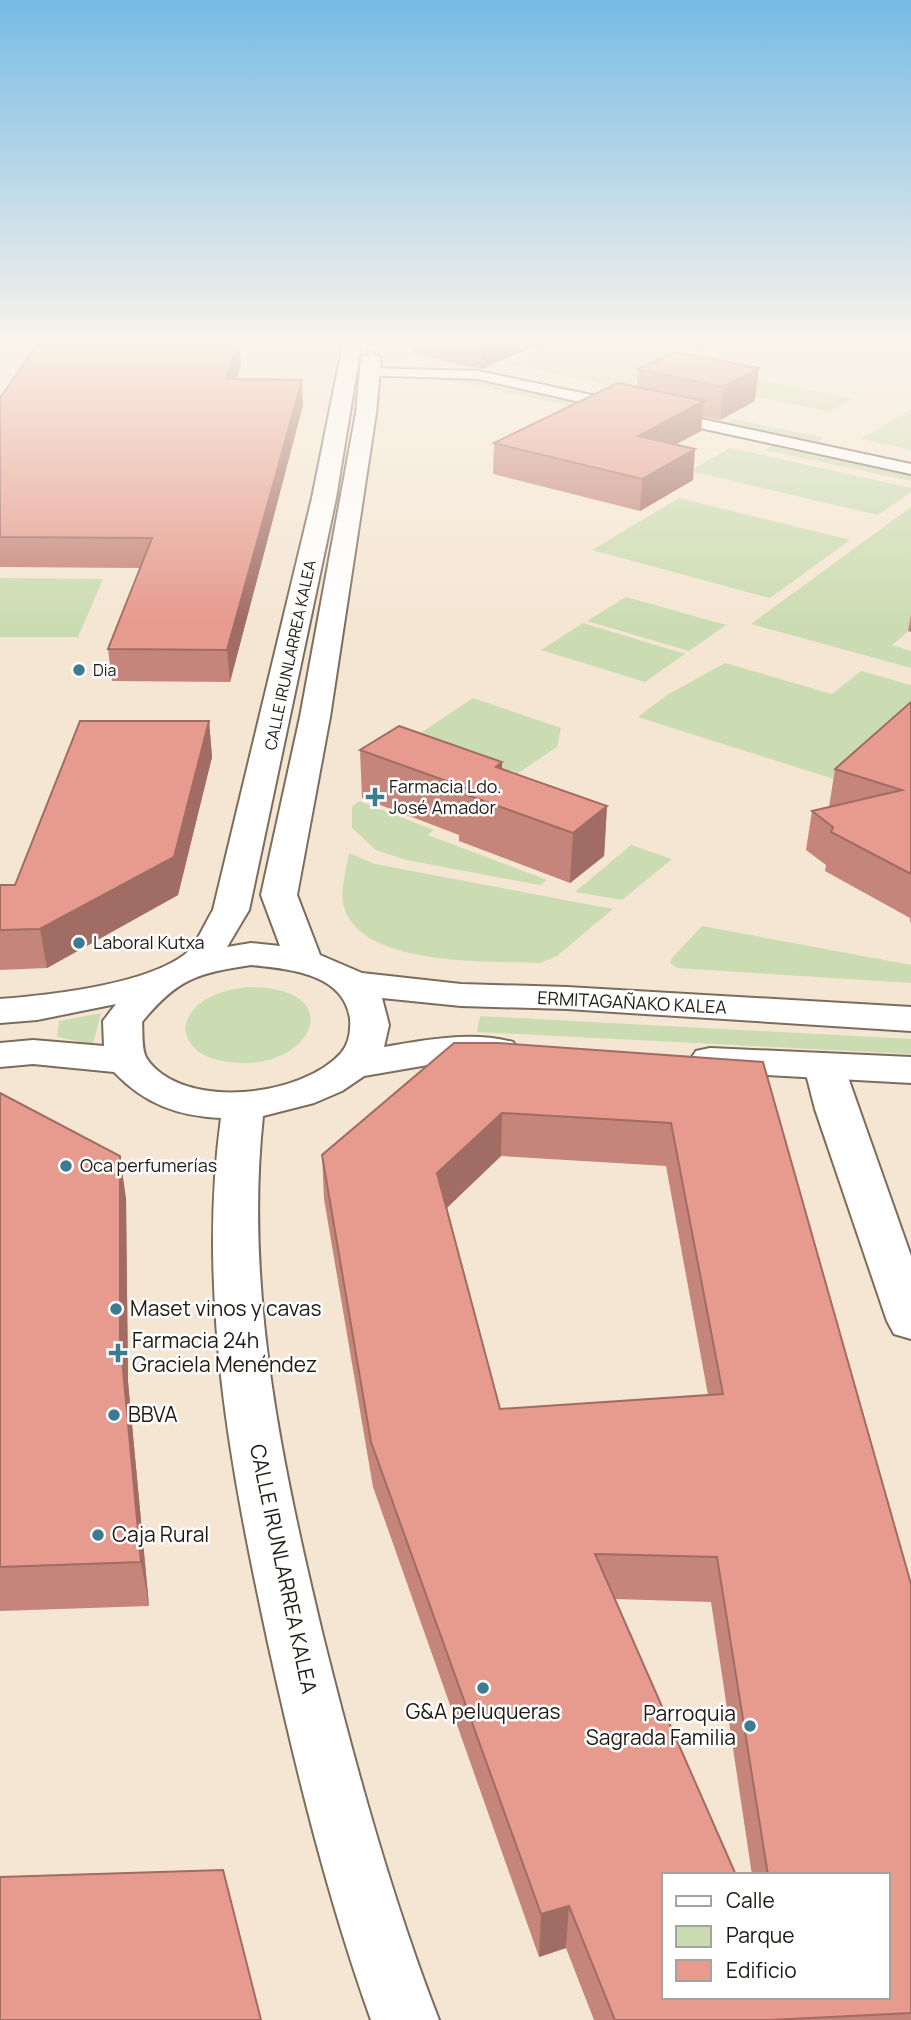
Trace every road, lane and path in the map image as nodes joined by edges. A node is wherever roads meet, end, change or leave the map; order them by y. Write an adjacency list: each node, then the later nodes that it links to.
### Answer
1 (335, 433): 6 (street, CALLE IRUNLARREA KALEA)
2 (363, 433): 5 (street, CALLE IRUNLARREA KALEA)
3 (745, 433): 4 (street)
4 (911, 469)
5 (303, 959): 6 (street); 7 (street)
6 (199, 962): 8 (street)
7 (354, 984): 10 (street, ERMITAGAÑAKO KALEA); 15 (street)
8 (152, 985): 9 (street); 14 (street)
9 (0, 1011)
10 (911, 1019)
11 (534, 1052): 15 (street)
12 (0, 1055): 14 (street)
13 (672, 1059): 16 (street)
14 (126, 1061): 18 (street)
15 (352, 1065): 18 (street)
16 (824, 1066): 17 (street); 19 (street)
17 (911, 1070)
18 (243, 1107): 20 (street, CALLE IRUNLARREA KALEA)
19 (911, 1321)
20 (405, 2020)

